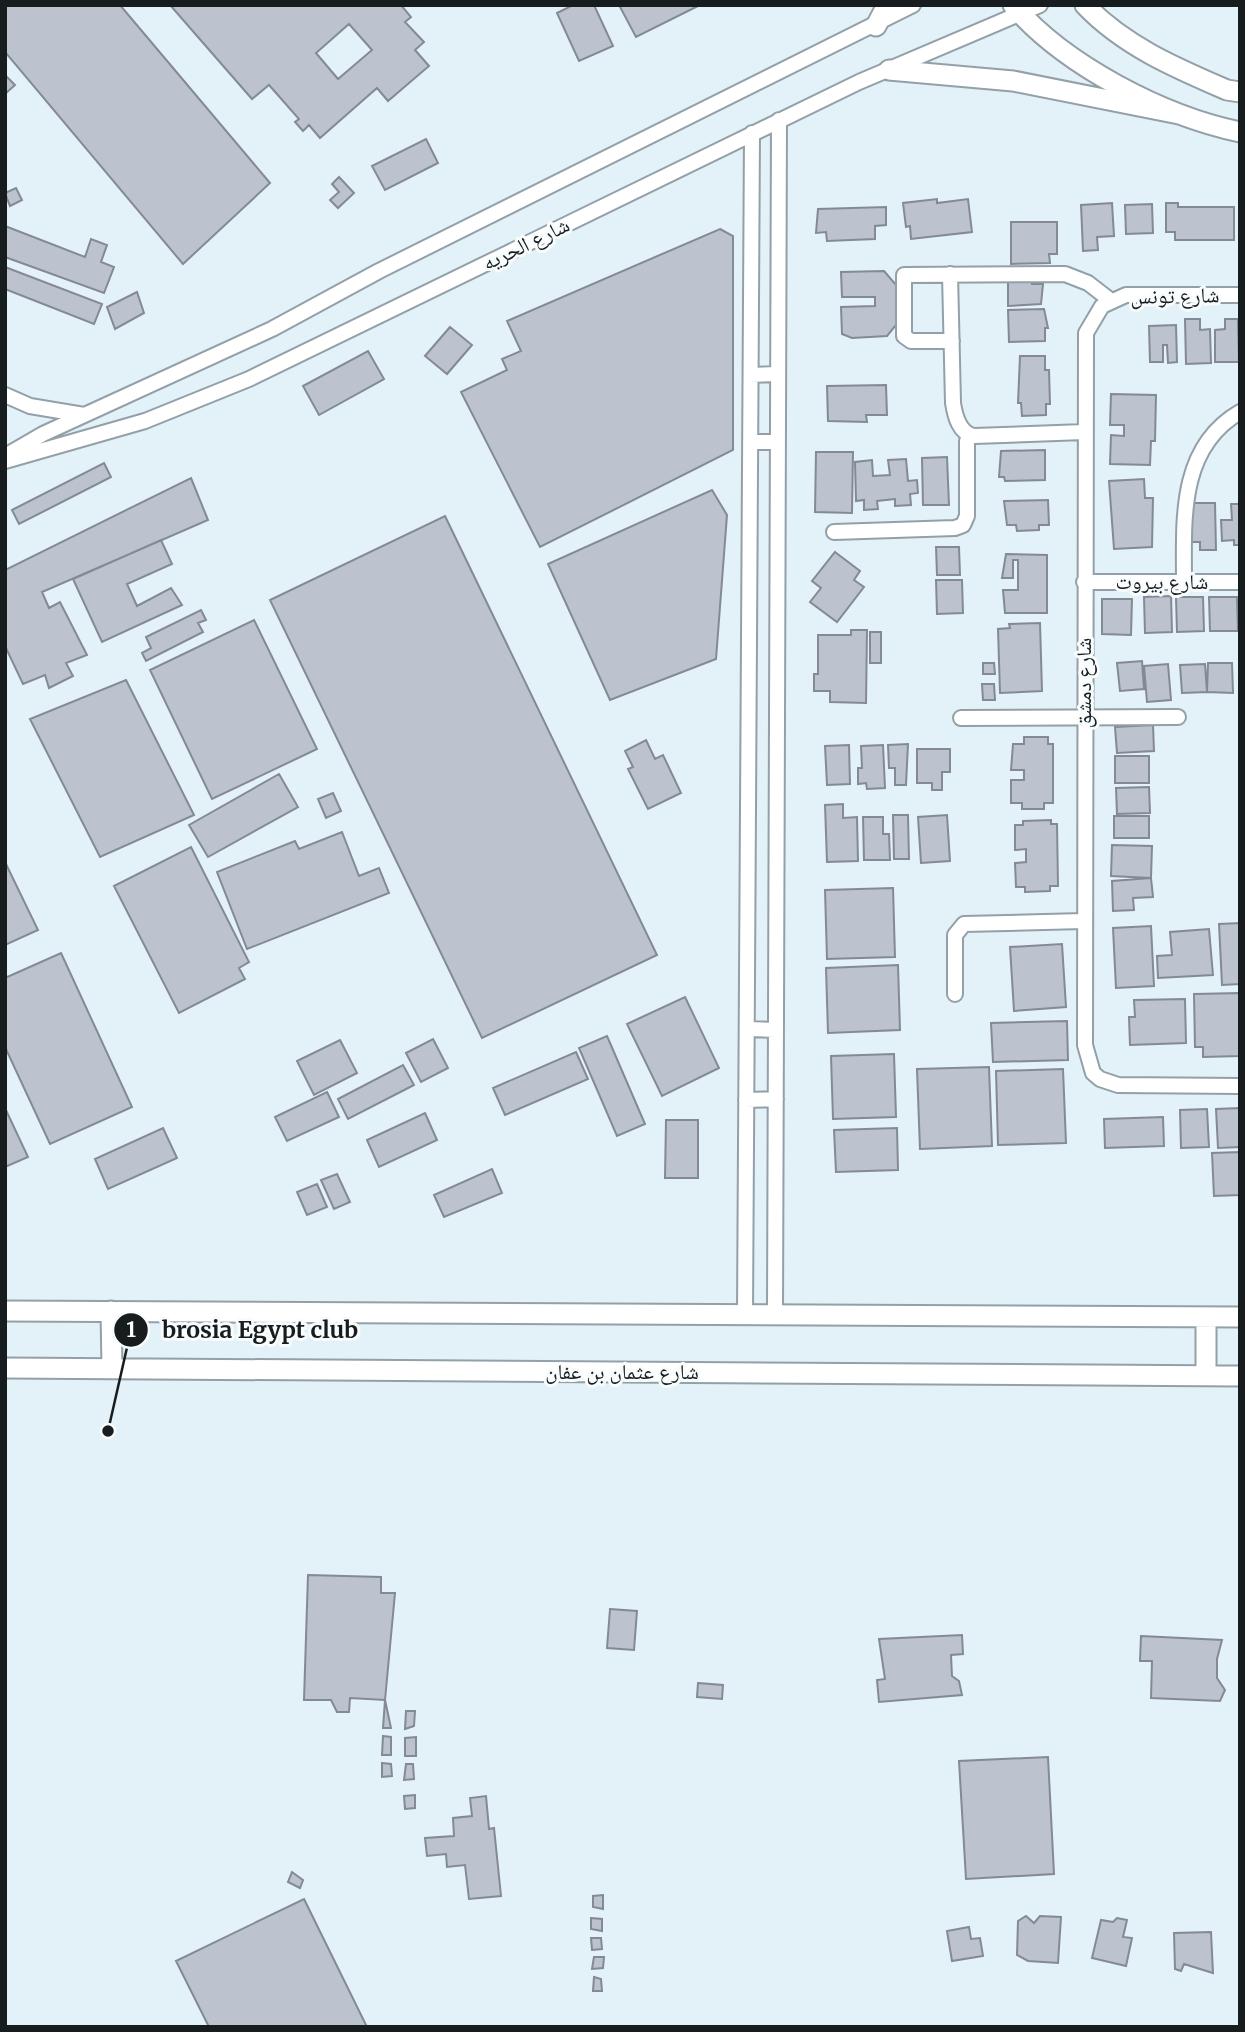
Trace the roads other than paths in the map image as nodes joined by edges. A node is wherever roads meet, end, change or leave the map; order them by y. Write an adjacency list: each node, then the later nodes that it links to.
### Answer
1 (887, 5): 6 (main road)
2 (913, 5): 6 (street, شارع الحريه)
3 (1040, 5): 5 (street, شارع الحريه)
4 (1085, 5): 8 (main road)
5 (1017, 10): 7 (street, شارع الحريه); 9 (main road)
6 (876, 26): 21 (street, شارع الحريه)
7 (889, 70): 9 (main road); 10 (street, شارع الحريه)
8 (1240, 92)
9 (1179, 114): 11 (main road)
10 (779, 120): 12 (street, شارع الحريه); 17 (street)
11 (1240, 132)
12 (752, 133): 18 (street); 26 (street, شارع الحريه)
13 (950, 274): 15 (street); 16 (street); 16 (street)
14 (1240, 295): 15 (street, شارع تونس)
15 (1110, 300): 22 (street, شارع دمشق)
16 (952, 341): 23 (street)
17 (778, 374): 18 (street); 25 (street)
18 (751, 375): 24 (street)
19 (5, 395): 21 (street)
20 (1240, 412): 29 (street)
21 (86, 415): 26 (street, شارع الحريه)
22 (1084, 432): 23 (street); 28 (street, شارع دمشق)
23 (970, 436): 27 (street)
24 (750, 442): 25 (street); 36 (street)
25 (778, 442): 37 (street)
26 (5, 459)
27 (834, 532)
28 (1084, 582): 29 (street, شارع بيروت); 33 (street, شارع دمشق)
29 (1184, 582): 30 (street, شارع بيروت)
30 (1240, 582)
31 (1178, 717): 33 (street)
32 (961, 718): 33 (street)
33 (1084, 718): 34 (street, شارع دمشق)
34 (1083, 921): 35 (street); 38 (street, شارع دمشق)
35 (955, 994)
36 (747, 1029): 37 (street); 40 (street)
37 (776, 1030): 39 (street)
38 (1240, 1086)
39 (776, 1099): 40 (street); 44 (street)
40 (746, 1100): 43 (street)
41 (5, 1311): 42 (main road)
42 (111, 1311): 43 (main road); 48 (main road)
43 (745, 1314): 44 (main road)
44 (775, 1314): 45 (main road)
45 (1206, 1317): 46 (main road); 49 (main road)
46 (1240, 1317)
47 (5, 1368): 48 (main road, شارع عثمان بن عفان)
48 (112, 1368): 49 (main road, شارع عثمان بن عفان)
49 (1206, 1376): 50 (main road, شارع عثمان بن عفان)
50 (1240, 1376)

